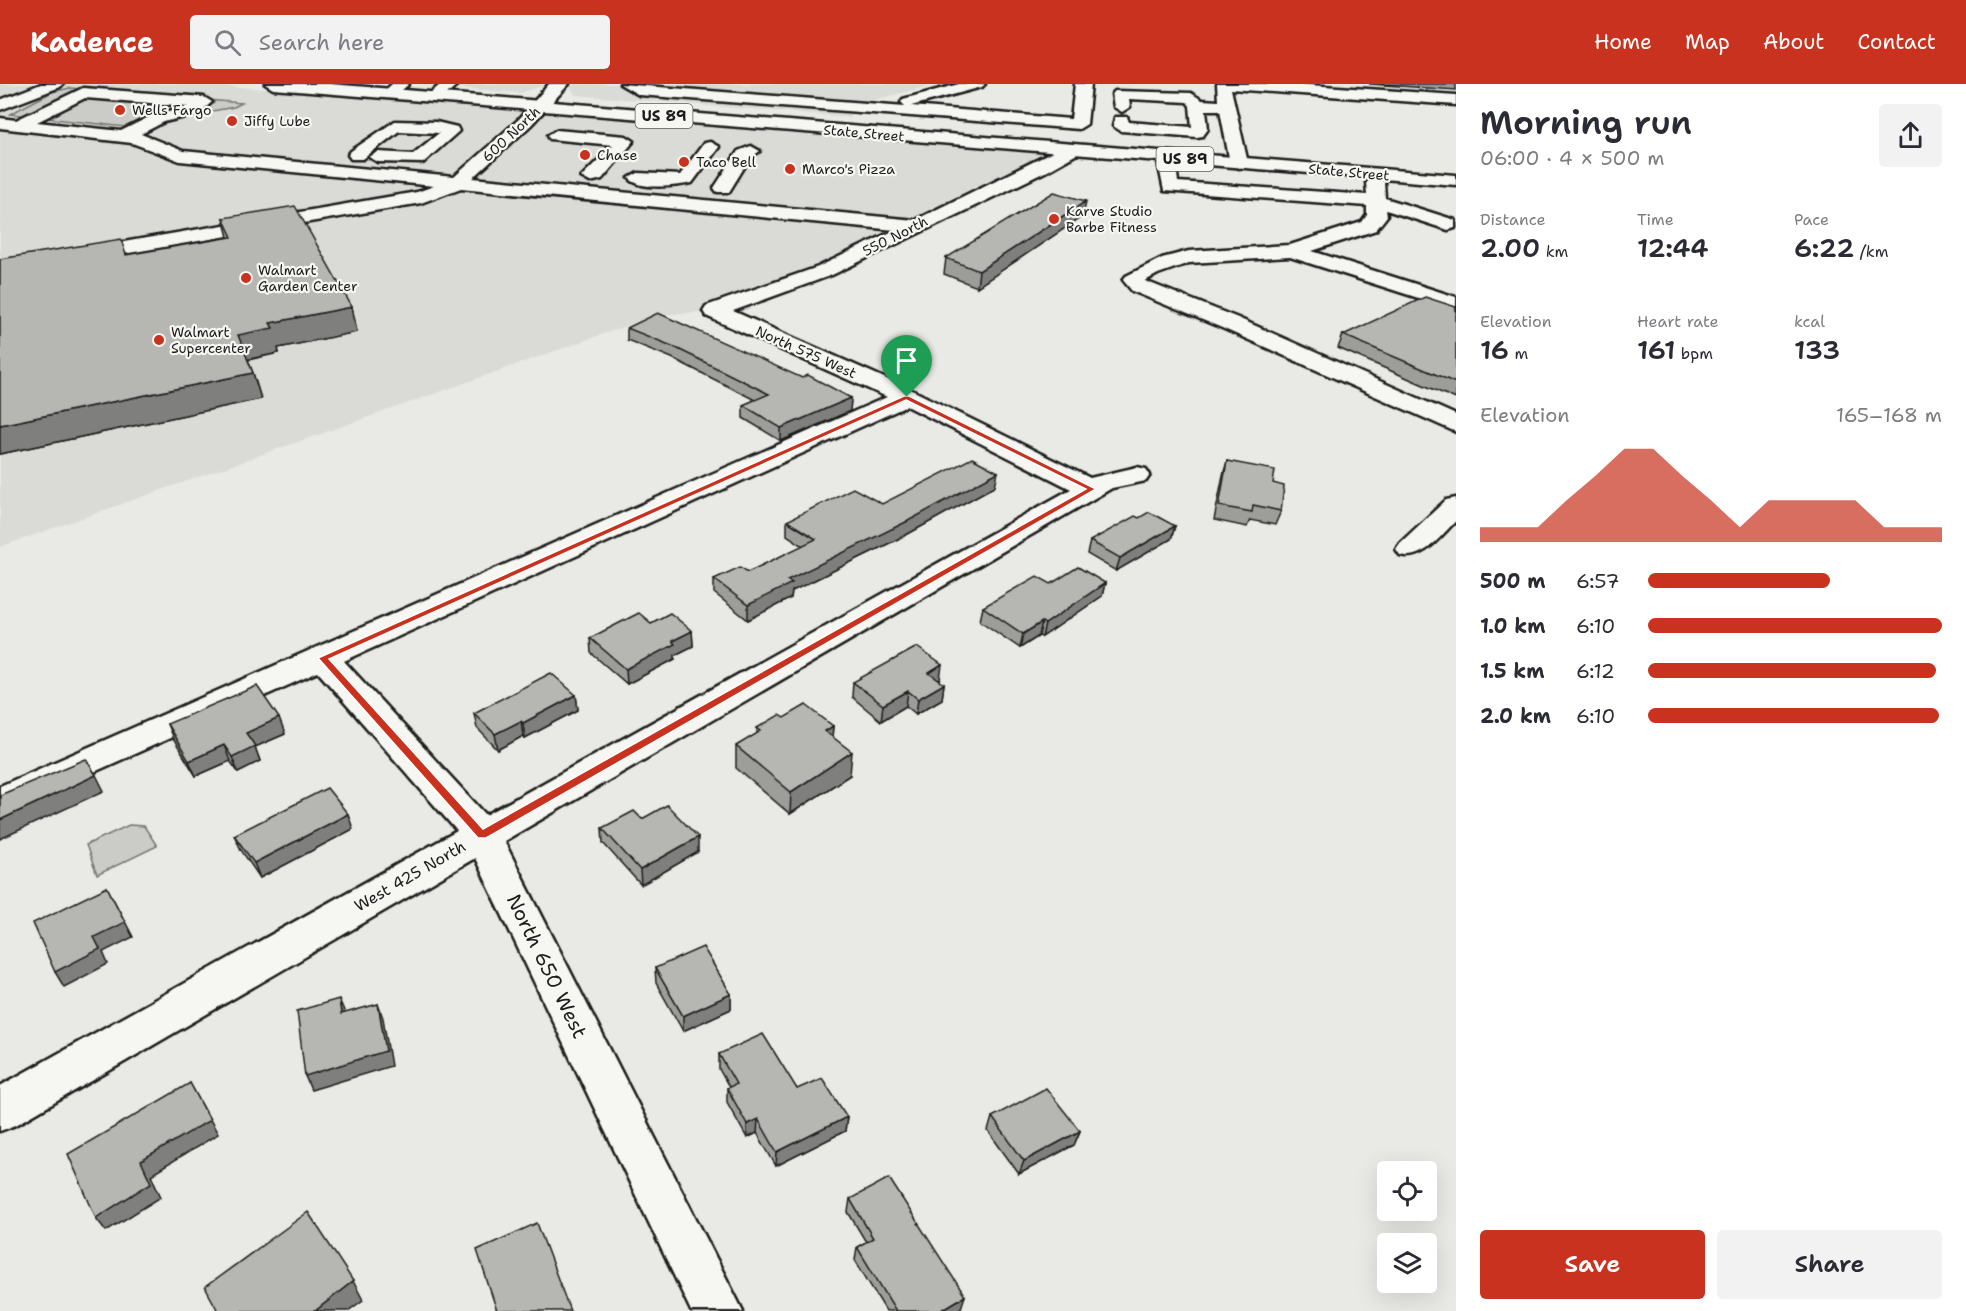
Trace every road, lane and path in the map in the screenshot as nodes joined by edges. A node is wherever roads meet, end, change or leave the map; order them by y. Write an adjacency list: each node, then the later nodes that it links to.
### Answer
1 (35, 84): 18 (street)
2 (55, 84): 18 (street)
3 (273, 84): 13 (street, State Street / US 89)
4 (450, 84): 16 (street)
5 (561, 84): 20 (street, 600 North)
6 (628, 84): 15 (street)
7 (721, 84): 12 (street)
8 (977, 84): 23 (street)
9 (1083, 84): 23 (street)
10 (1223, 84): 22 (street)
11 (1228, 84): 17 (street)
12 (754, 85): 15 (street)
13 (395, 89): 16 (street, State Street / US 89)
14 (870, 92): 19 (street)
15 (805, 94): 19 (street); 26 (street)
16 (434, 97): 20 (street, State Street / US 89)
17 (1456, 100)
18 (6, 102)
19 (827, 103): 23 (street)
20 (541, 105): 26 (street, State Street / US 89); 38 (street, 600 North)
21 (1198, 105): 21 (street); 22 (street)
22 (1228, 106): 34 (street)
23 (884, 108)
24 (0, 123): 25 (street)
25 (20, 125): 28 (street); 28 (street)
26 (786, 127): 30 (street, State Street / US 89)
27 (556, 135): 36 (street)
28 (124, 136): 38 (street)
29 (717, 148): 40 (street)
30 (1071, 150): 33 (street, State Street / US 89); 43 (street, 550 North)
31 (751, 151): 39 (street)
32 (349, 155): 32 (street)
33 (1166, 157): 34 (street, State Street / US 89); 41 (street)
34 (1239, 163): 35 (street, State Street / US 89)
35 (1375, 174): 37 (street, State Street / US 89); 41 (street)
36 (590, 177)
37 (1456, 180)
38 (458, 183): 40 (street); 46 (street)
39 (723, 188)
40 (612, 196): 43 (street)
41 (1376, 201): 42 (street); 45 (street)
42 (1452, 221): 44 (street)
43 (916, 226): 48 (street, 550 North)
44 (1421, 237)
45 (1292, 251): 47 (street); 50 (street)
46 (0, 268)
47 (1456, 304)
48 (714, 311): 49 (street, North 575 West)
49 (907, 397): 52 (street, North 575 West); 55 (street)
50 (1456, 424)
51 (1137, 475): 52 (street, West 425 North)
52 (1092, 489): 57 (street, West 425 North)
53 (1456, 506): 54 (street)
54 (1410, 549)
55 (322, 658): 56 (street); 57 (street, North 650 West)
56 (0, 801)
57 (482, 835): 58 (street, West 425 North); 59 (street, North 650 West)
58 (0, 1110)
59 (718, 1311)

